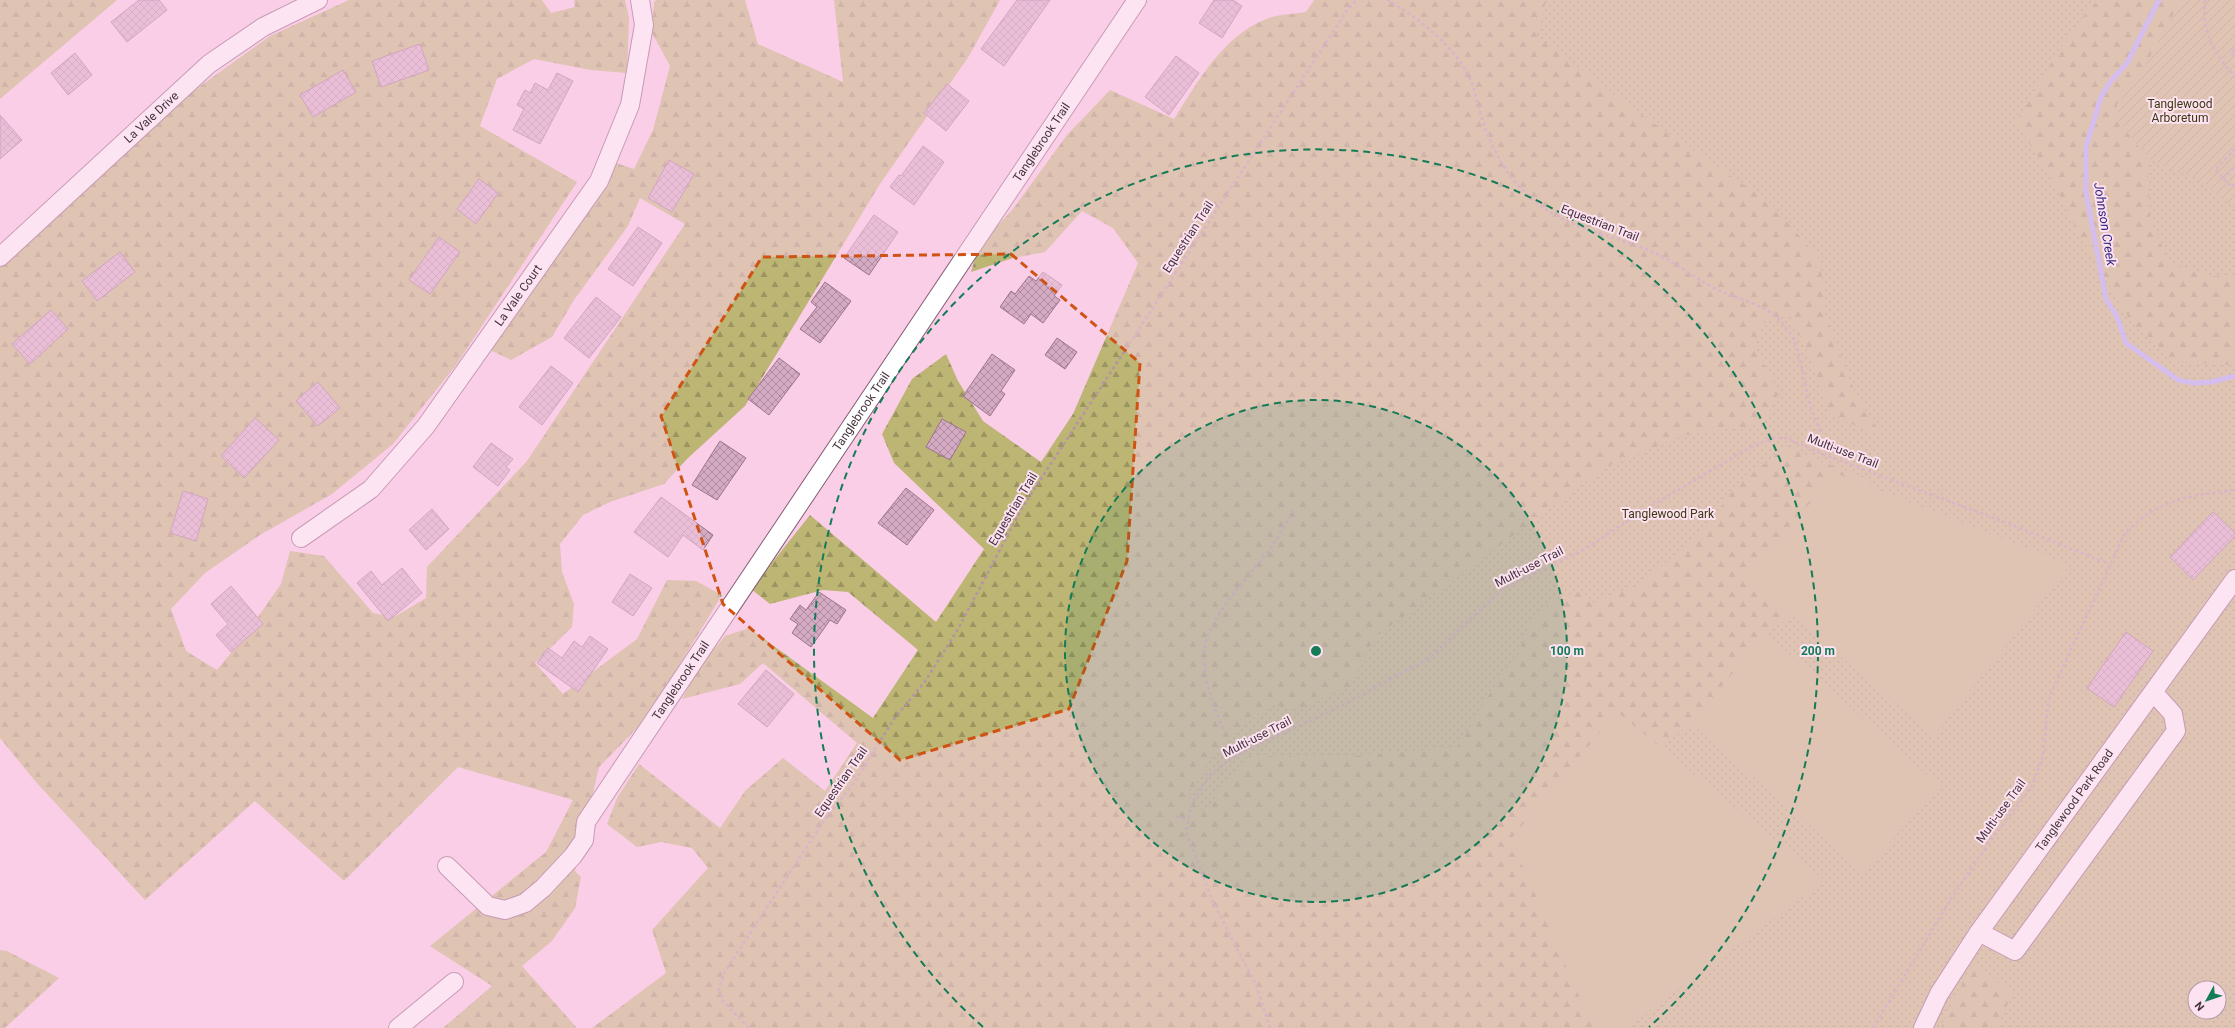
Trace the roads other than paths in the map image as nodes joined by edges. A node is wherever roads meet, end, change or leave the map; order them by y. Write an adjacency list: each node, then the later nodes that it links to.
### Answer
1 (318, 0): 4 (street, La Vale Drive)
2 (640, 0): 5 (street, La Vale Court)
3 (1137, 0): 8 (street, Tanglebrook Trail)
4 (0, 257)
5 (300, 538)
6 (2235, 579): 7 (street, Tanglewood Park Road)
7 (2154, 693): 9 (street, Tanglewood Park Road); 9 (street)
8 (447, 866)
9 (1979, 932): 12 (street, Tanglewood Park Road)
10 (454, 982): 11 (street)
11 (398, 1028)
12 (1923, 1028)

